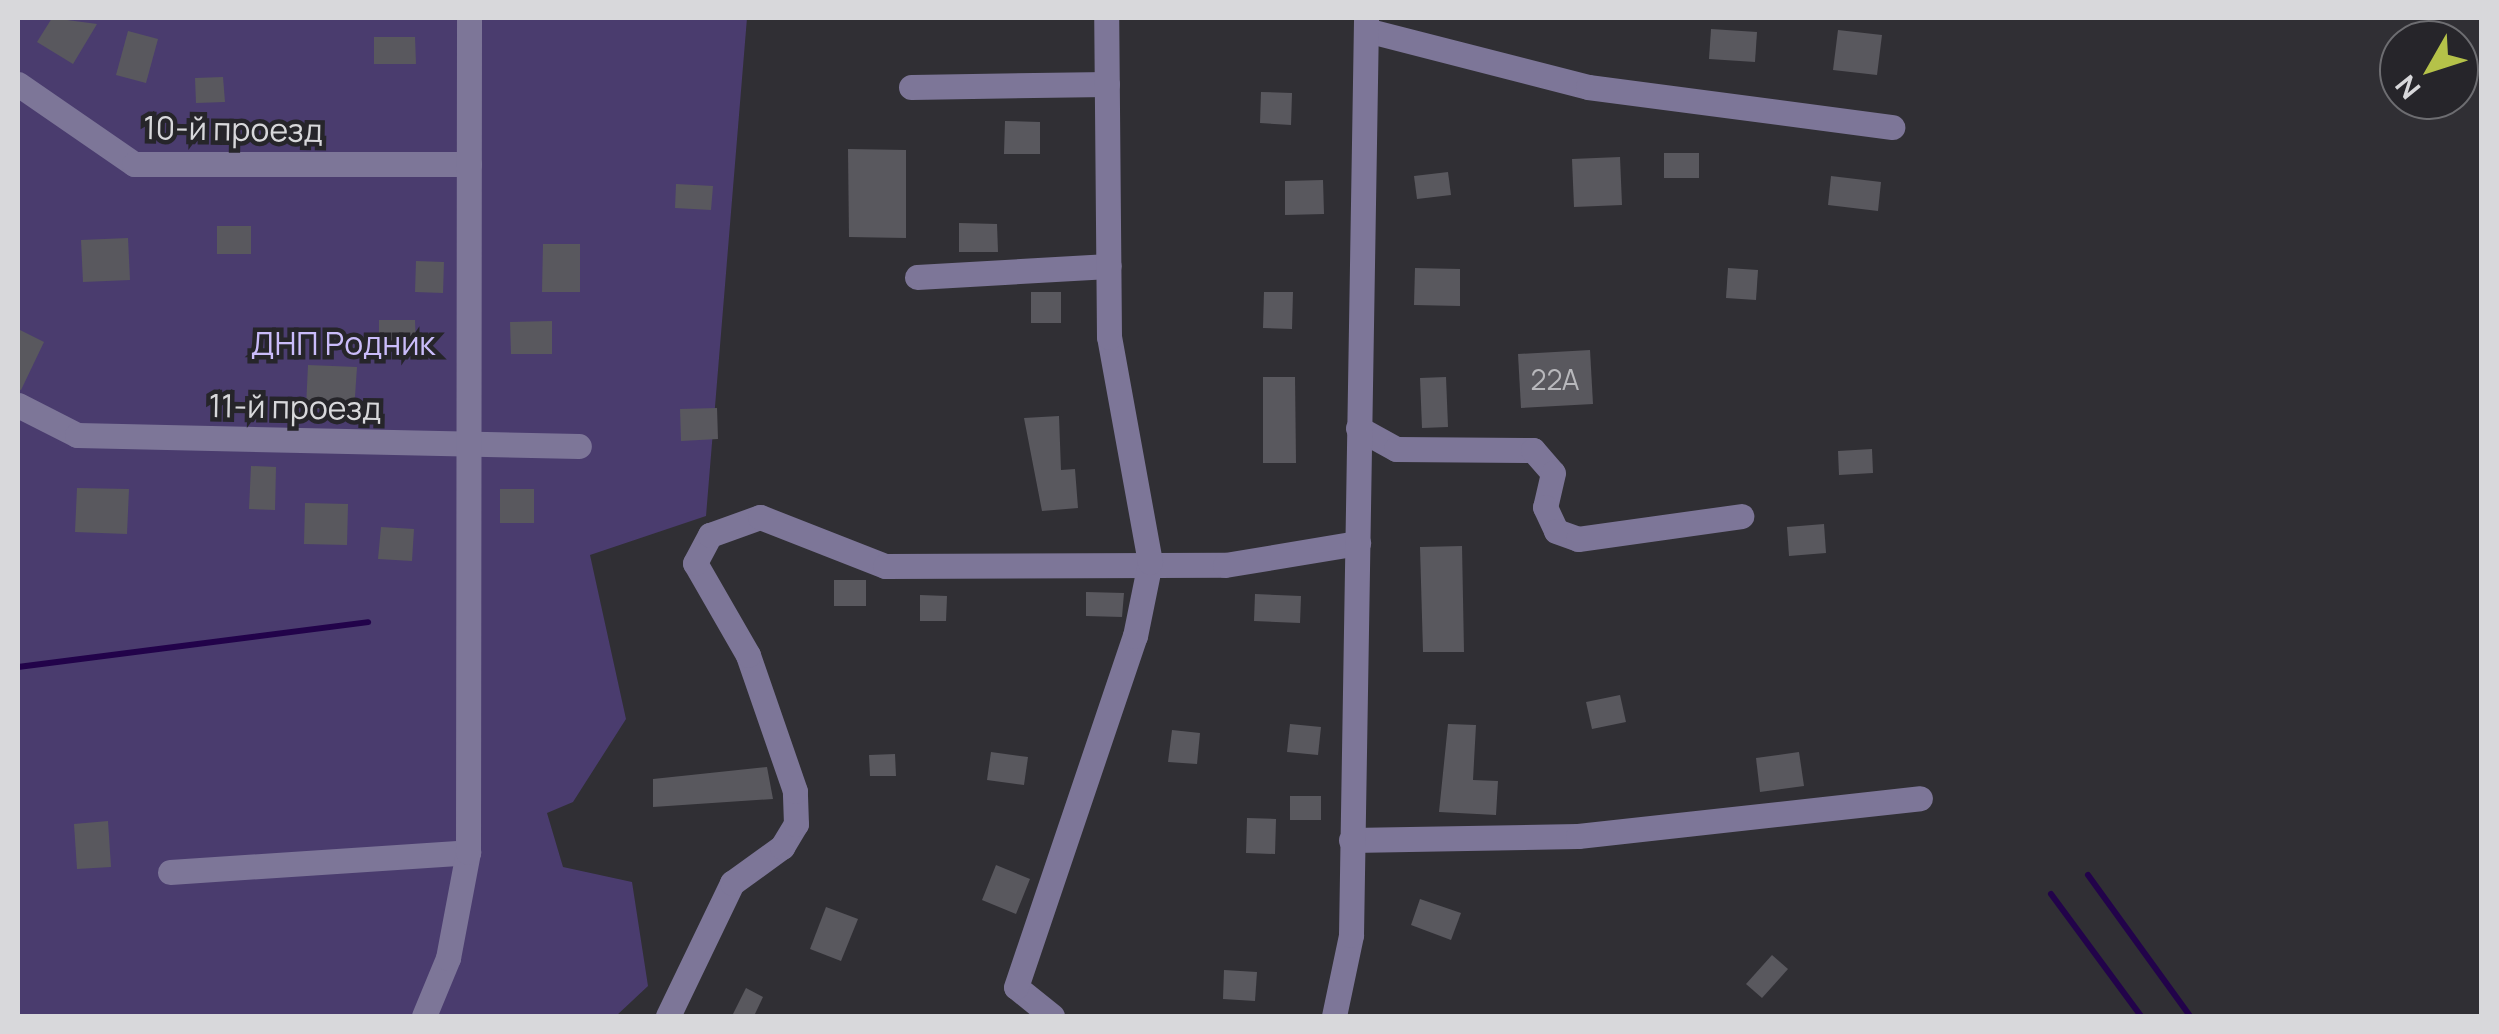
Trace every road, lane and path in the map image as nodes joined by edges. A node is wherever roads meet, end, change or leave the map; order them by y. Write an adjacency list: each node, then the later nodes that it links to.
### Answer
1 (469, 18): 8 (street)
2 (1106, 18): 5 (street)
3 (1366, 24): 7 (street); 12 (street)
4 (18, 84): 8 (street, 10-й проезд)
5 (1107, 84): 6 (street); 9 (street)
6 (912, 86)
7 (1892, 127)
8 (469, 164): 13 (street)
9 (1109, 266): 10 (street); 17 (street)
10 (917, 276)
11 (18, 405): 13 (street, 11-й проезд)
12 (1358, 428): 15 (street); 16 (street)
13 (468, 443): 14 (street, 11-й проезд); 20 (street)
14 (579, 446)
15 (1740, 516)
16 (1358, 543): 17 (street); 19 (street)
17 (1150, 562): 23 (street); 24 (street)
18 (1920, 798): 19 (street)
19 (1351, 840): 25 (street)
20 (468, 852): 21 (street); 22 (street)
21 (170, 872)
22 (424, 1016)
23 (668, 1016)
24 (1052, 1016)
25 (1334, 1016)

